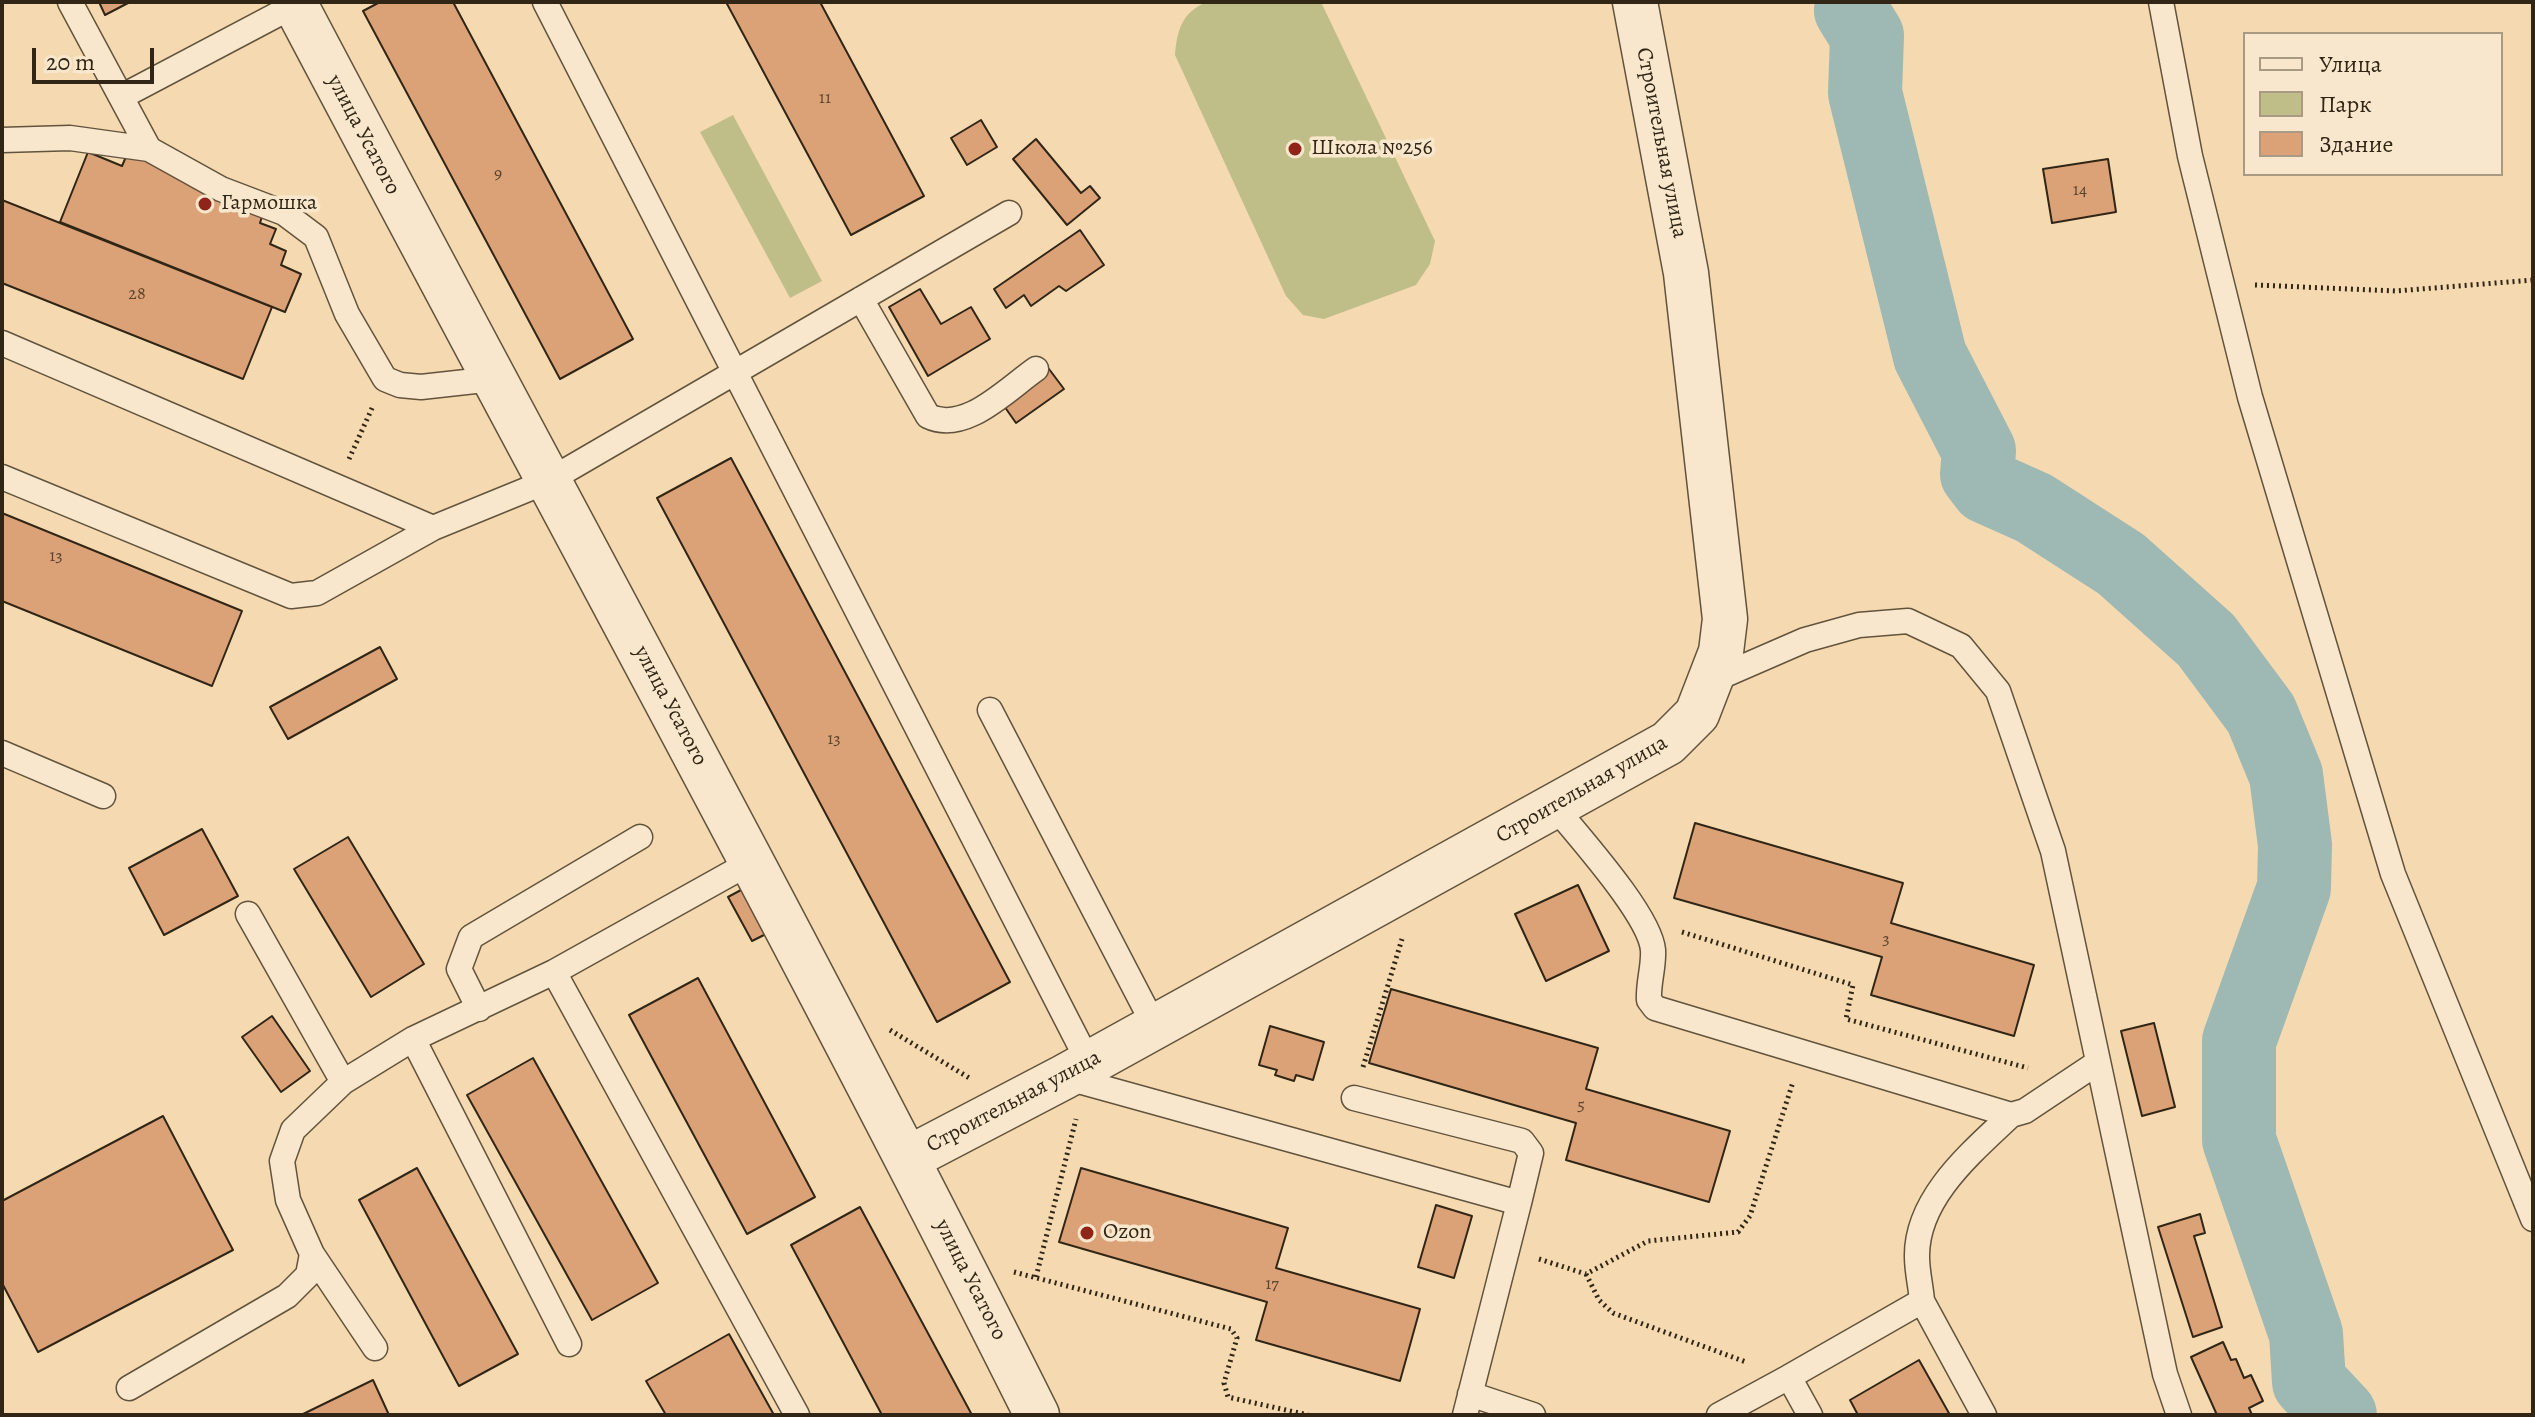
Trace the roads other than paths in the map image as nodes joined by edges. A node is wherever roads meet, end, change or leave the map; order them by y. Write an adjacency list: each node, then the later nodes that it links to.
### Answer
1 (70, 2): 6 (lane)
2 (545, 2): 13 (lane)
3 (1635, 2): 18 (street, Строительная улица)
4 (2161, 2): 37 (lane)
5 (297, 3): 6 (lane); 14 (street, улица Усатого)
6 (121, 97): 8 (lane)
7 (2, 140): 8 (lane)
8 (149, 149): 14 (lane)
9 (1009, 213): 10 (lane)
10 (861, 299): 12 (lane); 13 (lane)
11 (2, 343): 17 (lane)
12 (1036, 369)
13 (733, 372): 16 (lane); 31 (lane)
14 (493, 379): 16 (street, улица Усатого)
15 (2, 477): 17 (lane)
16 (548, 481): 17 (lane); 24 (street, улица Усатого)
17 (433, 528)
18 (1713, 680): 22 (street, Строительная улица); 30 (lane)
19 (990, 710): 28 (lane)
20 (2, 753): 21 (lane)
21 (103, 796)
22 (1554, 806): 28 (street, Строительная улица); 34 (lane)
23 (640, 837): 27 (lane)
24 (753, 861): 26 (lane); 35 (street, улица Усатого)
25 (248, 914): 32 (lane)
26 (554, 972): 27 (lane); 45 (lane)
27 (479, 1009): 29 (lane)
28 (1155, 1027): 31 (street, Строительная улица)
29 (413, 1039): 32 (lane); 40 (lane)
30 (2097, 1063): 34 (lane); 51 (lane)
31 (1079, 1074): 35 (street, Строительная улица); 36 (lane)
32 (343, 1082): 38 (lane)
33 (1354, 1098): 36 (lane)
34 (2011, 1115): 39 (lane)
35 (909, 1158): 46 (street, улица Усатого)
36 (1519, 1203): 44 (lane)
37 (2533, 1219)
38 (312, 1254): 41 (lane); 43 (lane)
39 (1922, 1301): 42 (lane); 50 (lane)
40 (569, 1344)
41 (375, 1348)
42 (1789, 1377): 48 (lane); 49 (lane)
43 (129, 1388)
44 (1467, 1404): 47 (lane)
45 (797, 1415)
46 (1037, 1415)
47 (1533, 1415)
48 (1719, 1415)
49 (1810, 1415)
50 (1984, 1415)
51 (2179, 1415)

